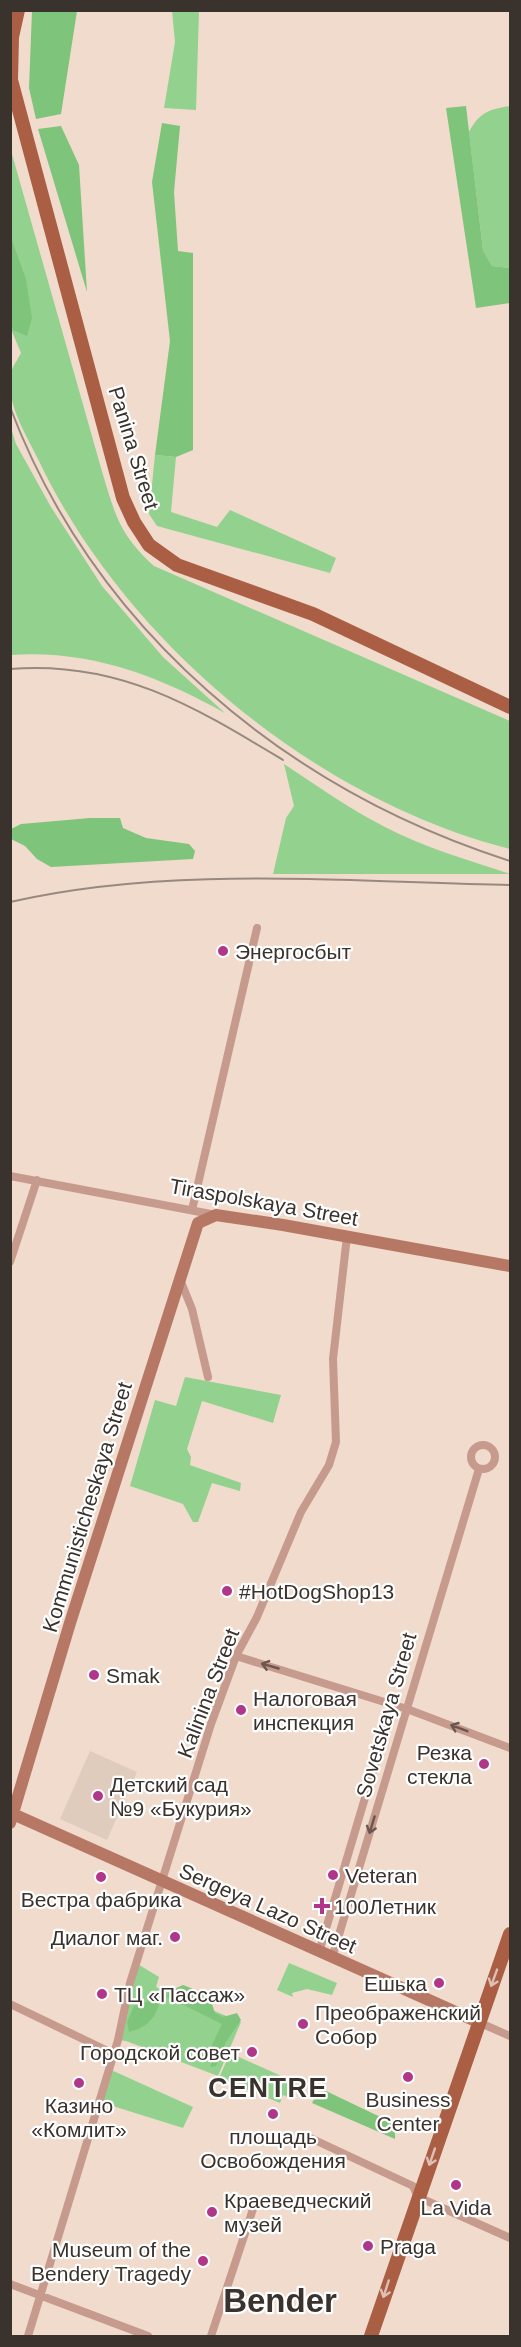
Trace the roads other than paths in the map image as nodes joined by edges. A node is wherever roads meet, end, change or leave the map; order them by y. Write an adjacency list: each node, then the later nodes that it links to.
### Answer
1 (18, 10): 2 (main road, Panina Street)
2 (11, 80): 3 (main road, Panina Street)
3 (510, 707)
4 (257, 928): 7 (street)
5 (10, 1176): 6 (street, Tiraspolskaya Street)
6 (37, 1180): 7 (street, Tiraspolskaya Street); 10 (street)
7 (192, 1210): 8 (street, Tiraspolskaya Street)
8 (216, 1215): 9 (main road, Tiraspolskaya Street); 12 (main road, Kommunisticheskaya Street)
9 (347, 1236): 11 (main road, Tiraspolskaya Street); 15 (street, Kalinina Street)
10 (10, 1262)
11 (510, 1266)
12 (179, 1277): 13 (street); 19 (main road, Kommunisticheskaya Street)
13 (208, 1377)
14 (479, 1469): 17 (street, Sovetskaya Street)
15 (236, 1656): 16 (street, one-way to 15); 20 (street, Kalinina Street)
16 (393, 1704): 17 (street); 22 (street, Sovetskaya Street)
17 (408, 1709): 18 (street, one-way to 17); 23 (street, Sovetskaya Street, one-way to 23)
18 (510, 1746)
19 (11, 1817): 20 (main road, Sergeya Lazo Street)
20 (163, 1882): 22 (main road, Sergeya Lazo Street); 27 (street, Kalinina Street)
21 (510, 1934): 25 (main road, one-way to 25)
22 (319, 1952): 23 (main road, Sergeya Lazo Street)
23 (332, 1958): 25 (main road, Sergeya Lazo Street)
24 (10, 2004): 27 (street)
25 (478, 2022): 26 (street, Sergeya Lazo Street); 29 (main road, one-way to 29)
26 (510, 2036)
27 (114, 2054): 33 (street, Kalinina Street)
28 (304, 2135): 29 (street)
29 (418, 2197): 31 (street); 37 (main road, one-way to 37)
30 (254, 2206): 36 (street)
31 (510, 2238)
32 (10, 2284): 33 (street)
33 (40, 2295): 34 (street, Kalinina Street); 35 (street)
34 (28, 2337)
35 (148, 2337)
36 (211, 2337)
37 (371, 2337)

